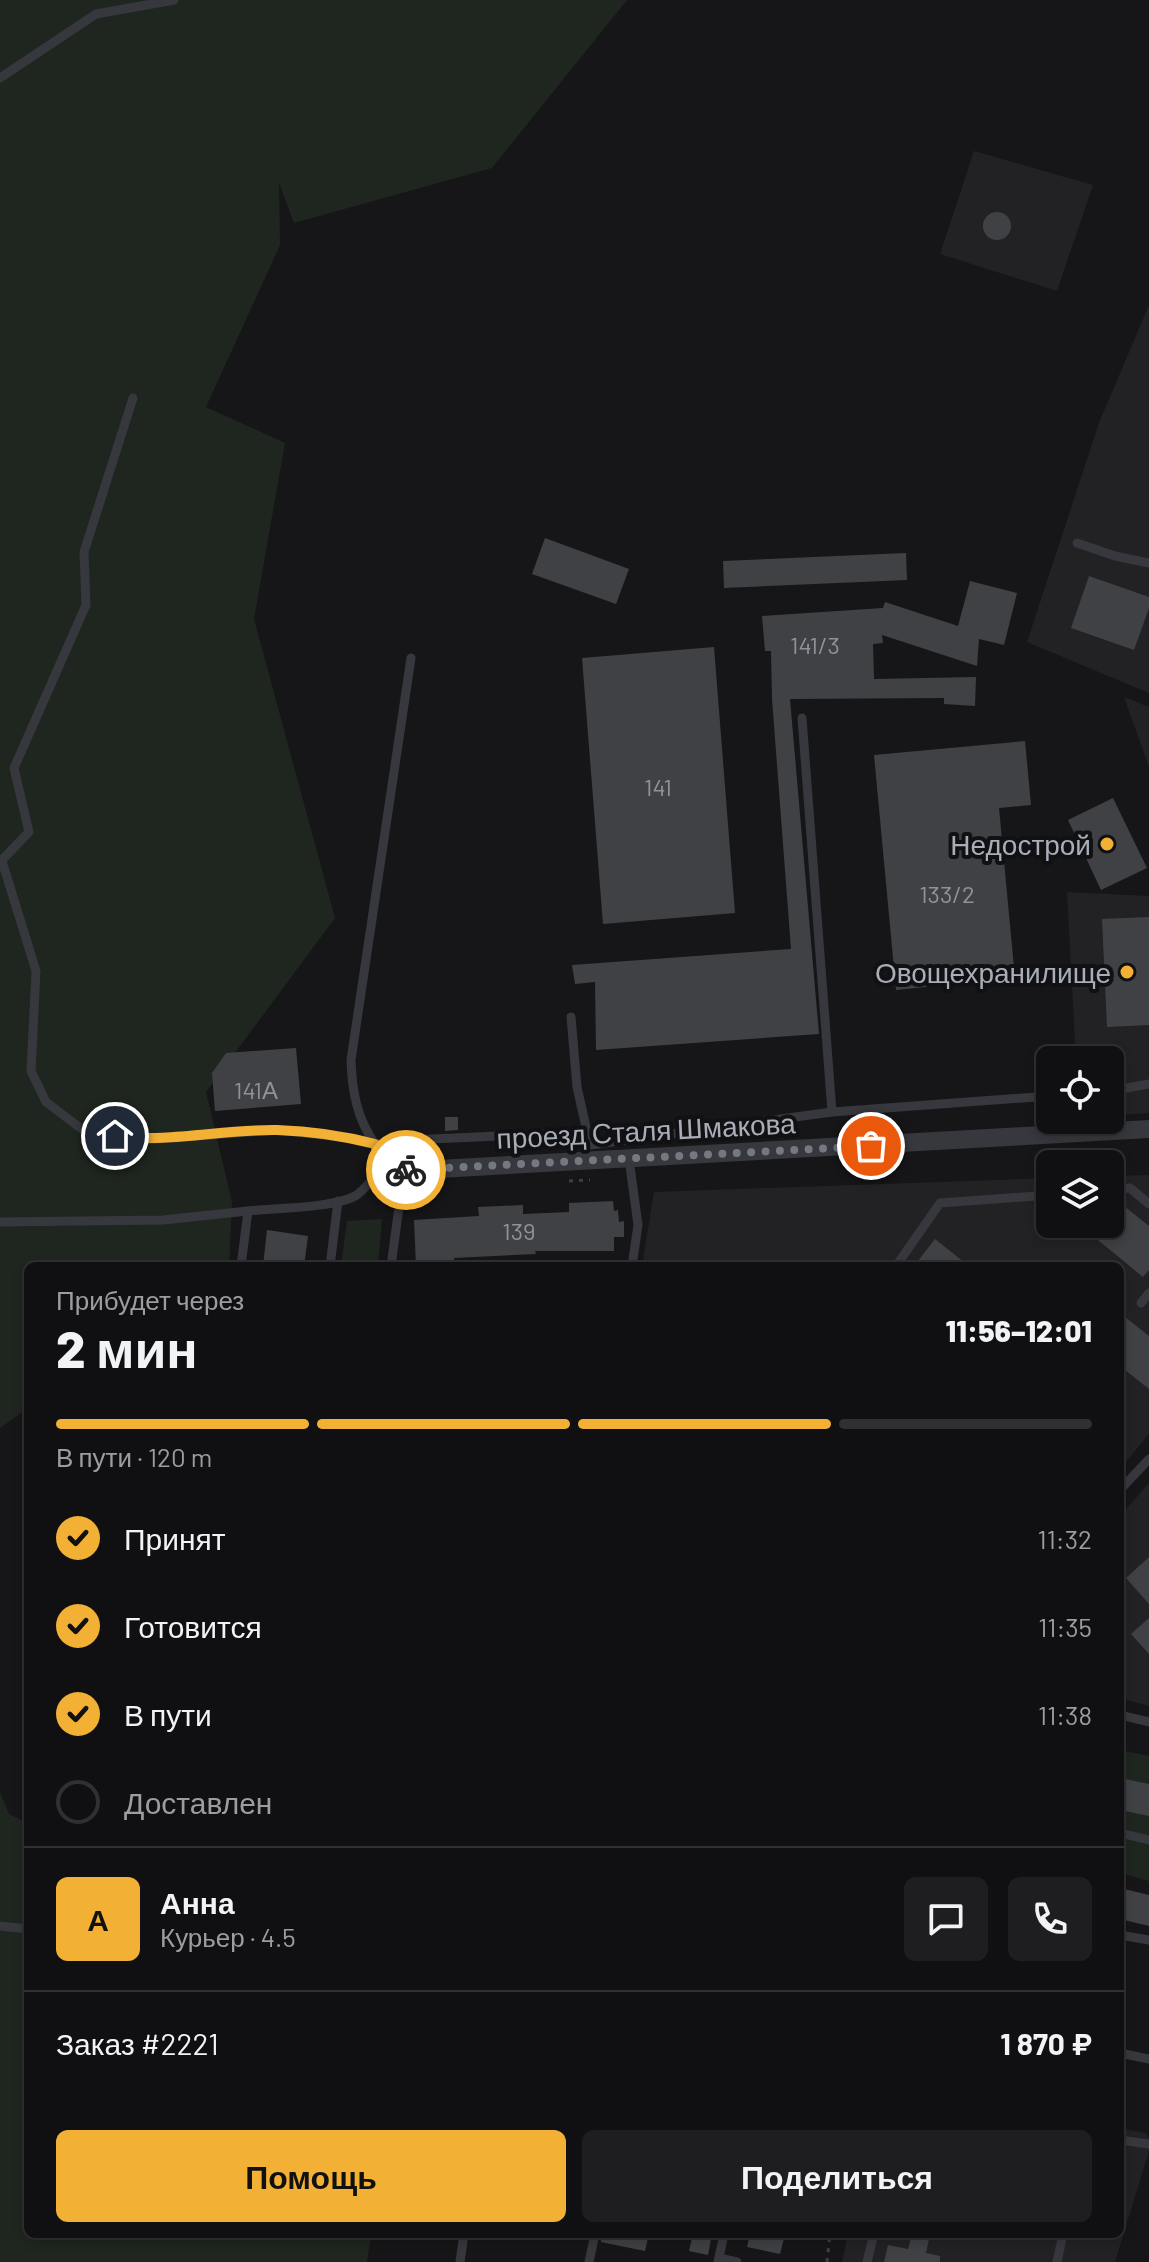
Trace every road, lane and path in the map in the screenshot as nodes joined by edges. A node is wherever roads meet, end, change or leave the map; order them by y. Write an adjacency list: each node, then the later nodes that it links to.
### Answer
1 (174, 0): 2 (lane)
2 (0, 78)
3 (133, 398): 8 (lane)
4 (1077, 543): 5 (lane)
5 (1149, 563)
6 (411, 658): 15 (lane)
7 (802, 718): 13 (lane)
8 (1, 862): 15 (lane)
9 (571, 1017): 16 (lane)
10 (1149, 1084): 11 (lane)
11 (1124, 1088)
12 (1036, 1097): 13 (lane)
13 (832, 1112): 16 (lane)
14 (1149, 1129): 17 (street, проезд Сталя Шмакова)
15 (375, 1144): 16 (lane); 18 (lane)
16 (590, 1145)
17 (629, 1159): 18 (street, проезд Сталя Шмакова); 30 (lane)
18 (394, 1171): 23 (lane); 29 (lane)
19 (590, 1180): 20 (path)
20 (569, 1181)
21 (1124, 1189): 24 (lane)
22 (1036, 1196): 31 (lane)
23 (338, 1201): 25 (lane); 28 (lane)
24 (1149, 1204)
25 (248, 1211): 26 (lane); 27 (lane)
26 (0, 1222)
27 (242, 1262)
28 (330, 1262)
29 (391, 1262)
30 (633, 1262)
31 (899, 1262)
32 (1149, 1293): 33 (lane)
33 (1141, 1303)
34 (1149, 1459): 35 (lane)
35 (1124, 1486)
36 (1124, 1716): 37 (lane)
37 (1149, 1722)
38 (1124, 1834): 39 (lane)
39 (1149, 1840)
40 (0, 1926): 41 (lane)
41 (24, 1929)
42 (1124, 1936): 43 (lane)
43 (1149, 1940)
44 (1124, 2054): 45 (lane)
45 (1149, 2059)
46 (1124, 2141): 47 (lane)
47 (1149, 2144)
48 (463, 2238): 55 (lane)
49 (594, 2238): 56 (lane)
50 (723, 2238): 54 (lane)
51 (830, 2238): 58 (path)
52 (873, 2238): 59 (lane)
53 (1062, 2238): 60 (lane)
54 (719, 2260): 57 (lane)
55 (460, 2262)
56 (589, 2262)
57 (737, 2262)
58 (827, 2262)
59 (867, 2262)
60 (1057, 2262)

